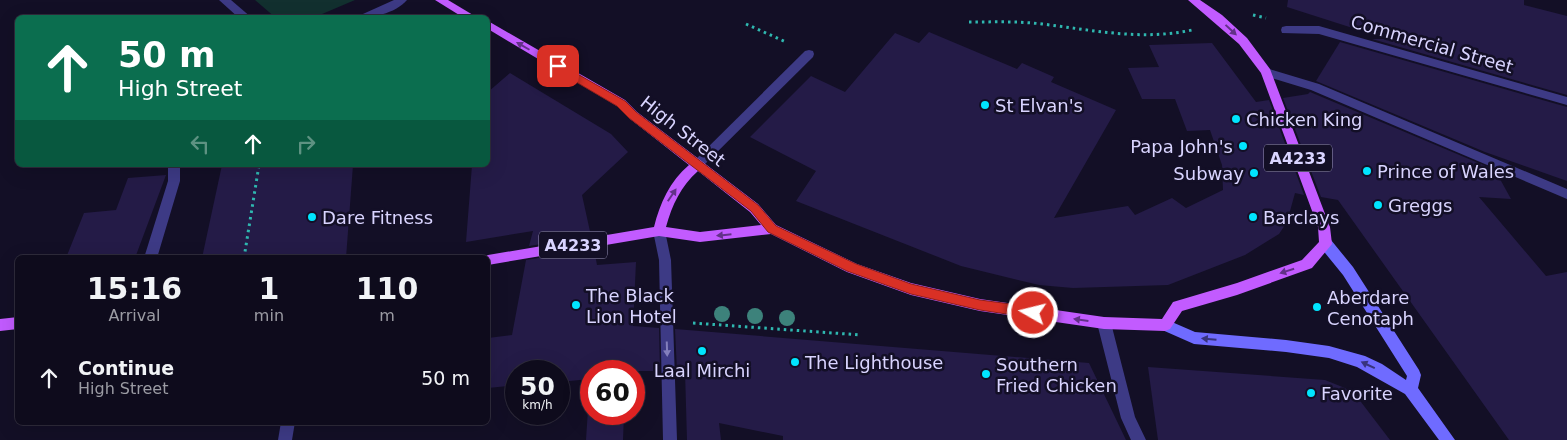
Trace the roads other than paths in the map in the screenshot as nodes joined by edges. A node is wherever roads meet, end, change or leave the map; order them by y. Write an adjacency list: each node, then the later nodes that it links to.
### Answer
1 (224, 0): 5 (street)
2 (402, 0): 6 (street)
3 (440, 0): 7 (main road)
4 (1192, 0): 11 (main road, A4233, one-way to 11)
5 (243, 15)
6 (367, 15)
7 (468, 15)
8 (490, 26): 13 (main road, High Street, one-way to 8)
9 (1286, 30): 12 (street, Commercial Street)
10 (809, 54): 13 (street)
11 (1266, 72): 15 (street); 18 (main road, A4233)
12 (1567, 101)
13 (697, 165): 16 (main road, High Street); 17 (main road, one-way to 13)
14 (174, 167): 19 (street)
15 (1567, 194)
16 (772, 229): 17 (main road, A4233, one-way to 17); 22 (main road, one-way to 16)
17 (659, 231): 20 (main road, A4233); 28 (street, one-way to 28)
18 (1326, 244): 24 (main road, one-way to 24); 25 (main road)
19 (151, 255)
20 (490, 260)
21 (15, 323): 23 (main road)
22 (1104, 323): 24 (main road); 29 (street)
23 (0, 325)
24 (1165, 326): 25 (main road, one-way to 24)
25 (1410, 389): 30 (main road)
26 (288, 425): 27 (street)
27 (285, 440)
28 (670, 440)
29 (1139, 440)
30 (1448, 440)

